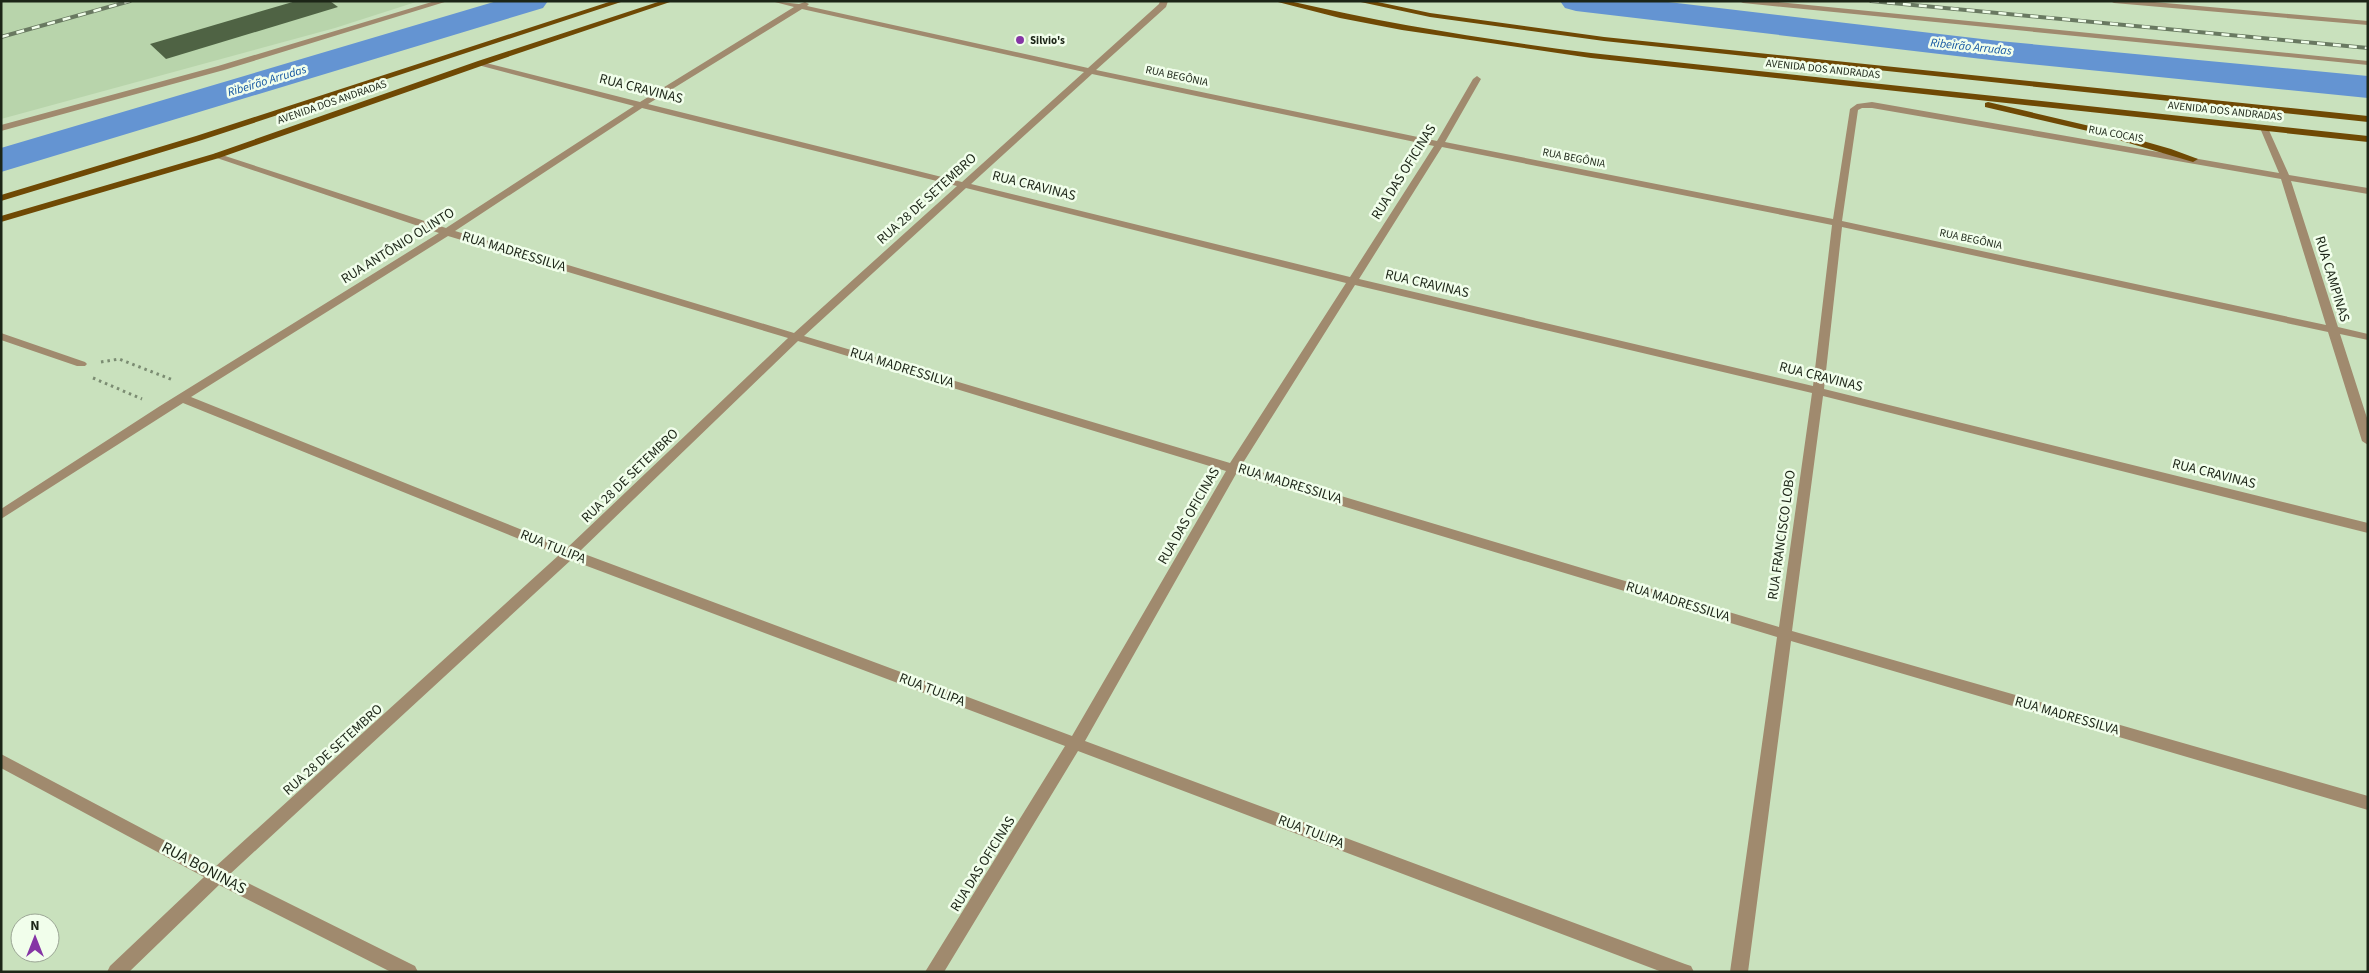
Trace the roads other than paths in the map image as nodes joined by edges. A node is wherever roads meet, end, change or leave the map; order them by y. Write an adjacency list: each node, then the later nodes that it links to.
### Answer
1 (444, 1): 22 (street)
2 (620, 1): 31 (main road, AVENIDA DOS ANDRADAS)
3 (669, 1): 14 (main road, AVENIDA DOS ANDRADAS)
4 (775, 1): 11 (street, RUA BEGÔNIA)
5 (1164, 1): 16 (street, RUA 28 DE SETEMBRO)
6 (1278, 1): 18 (main road, AVENIDA DOS ANDRADAS)
7 (1360, 1): 21 (main road, AVENIDA DOS ANDRADAS)
8 (1743, 1): 15 (street)
9 (2114, 1): 12 (street)
10 (2196, 1): 12 (street)
11 (806, 4): 16 (street, RUA BEGÔNIA); 19 (street, RUA ANTÔNIO OLINTO)
12 (2211, 10): 13 (street)
13 (2368, 23)
14 (480, 63): 19 (street, RUA CRAVINAS); 26 (main road, AVENIDA DOS ANDRADAS)
15 (2368, 63)
16 (1091, 71): 25 (street, RUA BEGÔNIA); 29 (street, RUA 28 DE SETEMBRO)
17 (1477, 79): 25 (street, RUA DAS OFICINAS)
18 (1912, 91): 23 (main road, AVENIDA DOS ANDRADAS); 27 (main road)
19 (641, 105): 29 (street, RUA CRAVINAS); 34 (street, RUA ANTÔNIO OLINTO)
20 (1860, 106): 27 (street, RUA COCAIS); 33 (street, RUA FRANCISCO LOBO)
21 (2368, 119)
22 (1, 128)
23 (2264, 128): 24 (main road, AVENIDA DOS ANDRADAS); 28 (street, RUA CAMPINAS)
24 (2368, 139)
25 (1440, 144): 33 (street, RUA BEGÔNIA); 35 (street, RUA DAS OFICINAS)
26 (216, 156): 32 (main road, AVENIDA DOS ANDRADAS); 34 (street, RUA MADRESSILVA)
27 (2193, 159): 28 (street, RUA COCAIS)
28 (2285, 175): 30 (street, RUA COCAIS); 36 (street, RUA CAMPINAS)
29 (965, 184): 35 (street, RUA CRAVINAS); 38 (street, RUA 28 DE SETEMBRO)
30 (2368, 191)
31 (1, 198)
32 (4, 219)
33 (1836, 223): 36 (street, RUA BEGÔNIA); 41 (street, RUA FRANCISCO LOBO)
34 (447, 232): 38 (street, RUA MADRESSILVA); 42 (street, RUA ANTÔNIO OLINTO)
35 (1352, 281): 41 (street, RUA CRAVINAS); 44 (street, RUA DAS OFICINAS)
36 (2332, 330): 39 (street, RUA BEGÔNIA); 43 (street, RUA CAMPINAS)
37 (1, 336): 40 (street)
38 (797, 336): 44 (street, RUA MADRESSILVA); 47 (street, RUA 28 DE SETEMBRO)
39 (2368, 338)
40 (81, 364)
41 (1818, 391): 46 (street, RUA CRAVINAS); 48 (street, RUA FRANCISCO LOBO)
42 (182, 398): 45 (street, RUA ANTÔNIO OLINTO); 47 (street, RUA TULIPA)
43 (2368, 441)
44 (1234, 467): 48 (street, RUA MADRESSILVA); 49 (street, RUA DAS OFICINAS)
45 (1, 514)
46 (2368, 528)
47 (569, 554): 49 (street, RUA TULIPA); 52 (street, RUA 28 DE SETEMBRO)
48 (1784, 634): 51 (street, RUA MADRESSILVA); 57 (street, RUA FRANCISCO LOBO)
49 (1075, 744): 55 (street, RUA DAS OFICINAS); 56 (street, RUA TULIPA)
50 (1, 760): 52 (street, RUA BONINAS)
51 (2368, 803)
52 (218, 876): 53 (street, RUA 28 DE SETEMBRO); 54 (street, RUA BONINAS)
53 (116, 972)
54 (409, 972)
55 (934, 972)
56 (1685, 972)
57 (1739, 972)

